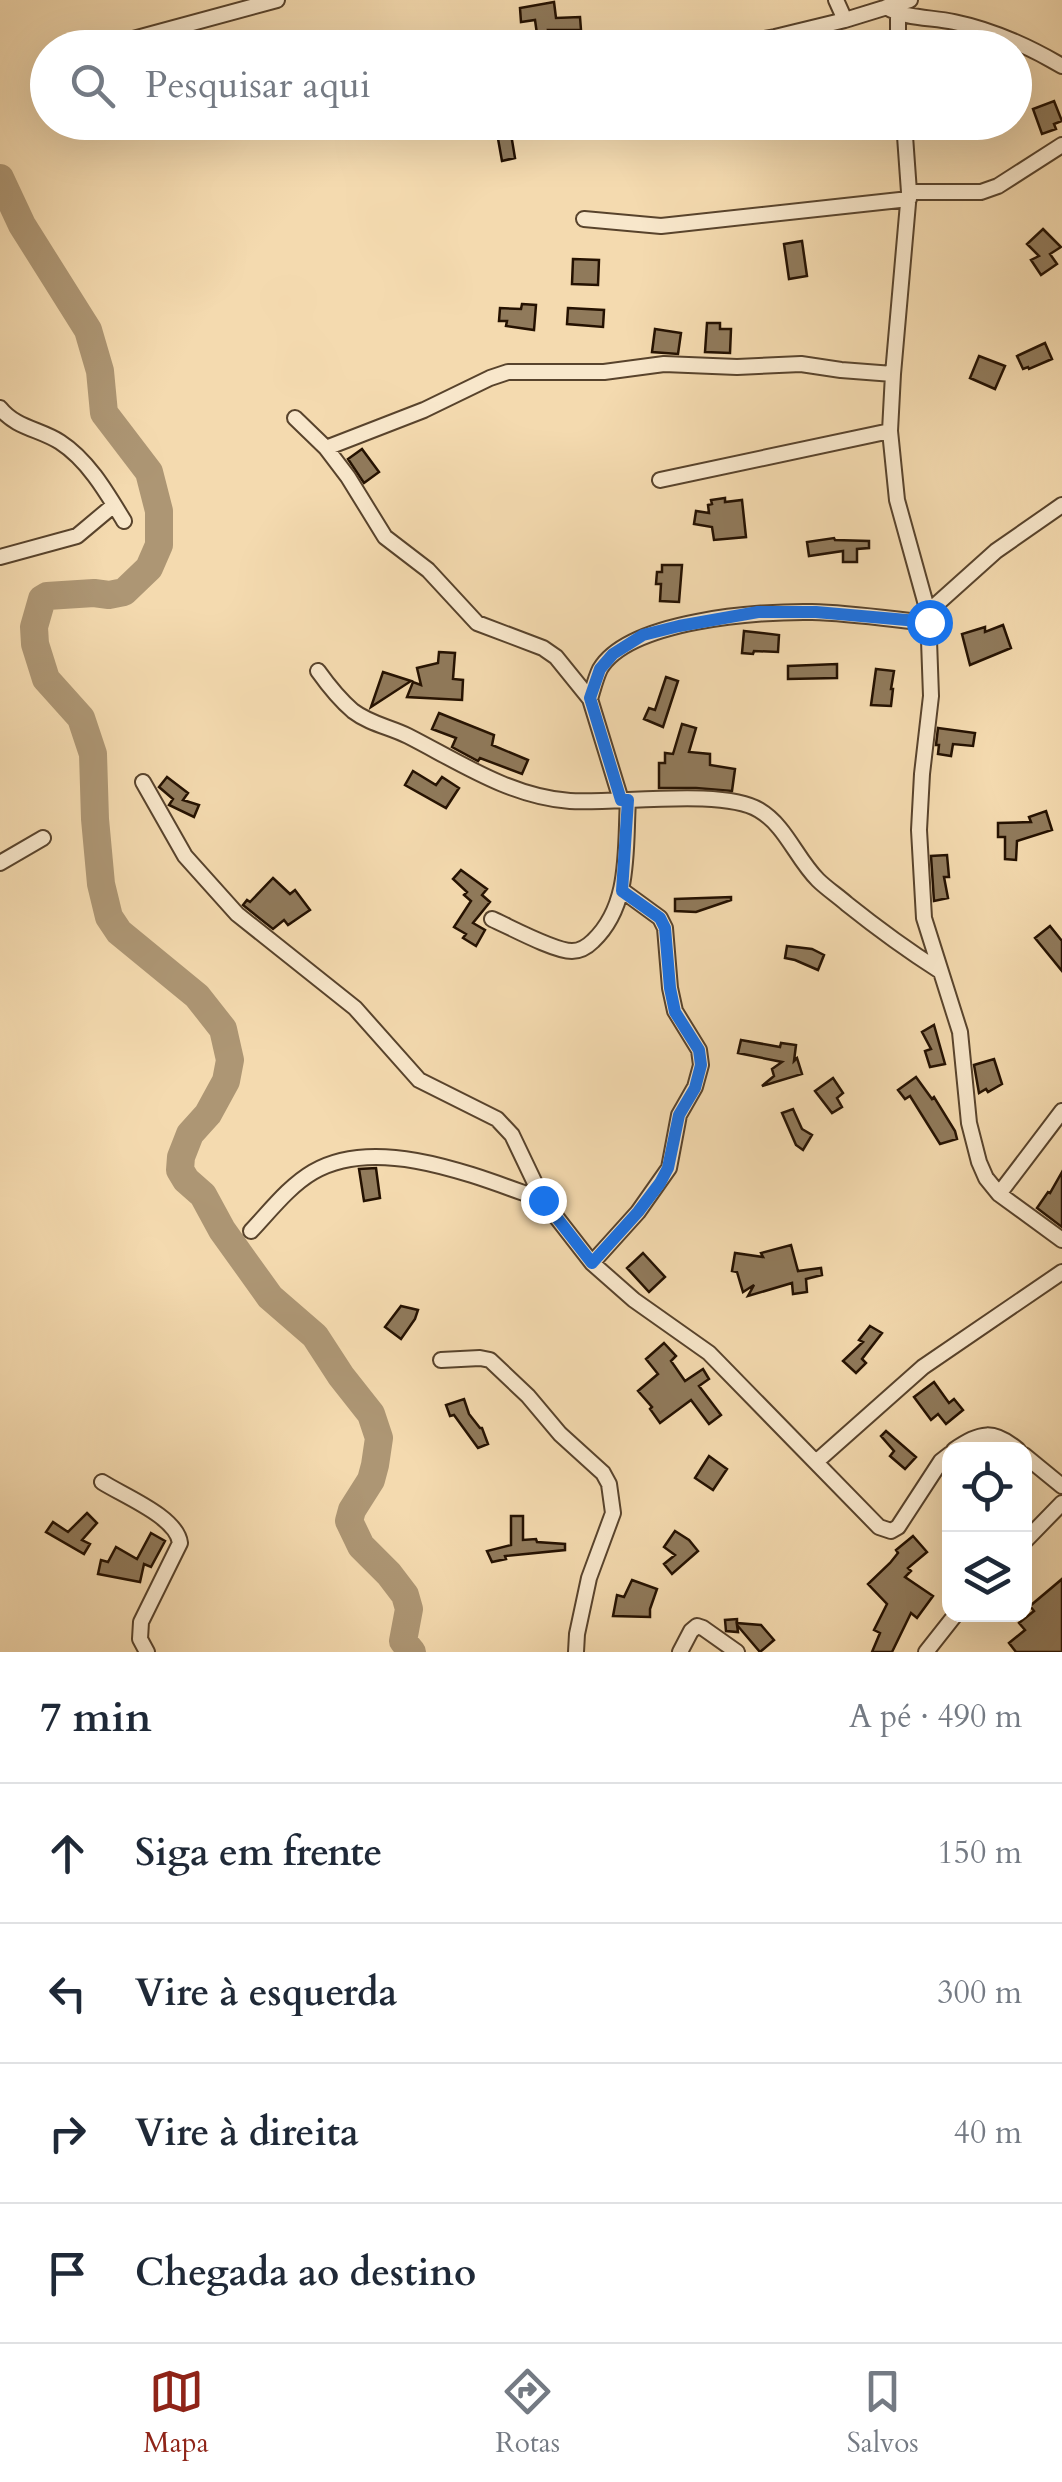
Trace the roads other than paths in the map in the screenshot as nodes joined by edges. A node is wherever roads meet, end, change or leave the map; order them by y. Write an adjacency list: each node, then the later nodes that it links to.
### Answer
1 (836, 0): 5 (street)
2 (910, 0): 4 (street)
3 (270, 1): 6 (street)
4 (892, 10): 5 (street); 8 (street); 9 (street)
5 (844, 20): 7 (street)
6 (165, 30)
7 (804, 30)
8 (895, 30)
9 (983, 30)
10 (1032, 48): 11 (street)
11 (1062, 66)
12 (905, 140): 14 (street)
13 (1062, 145): 14 (street)
14 (909, 195): 15 (street); 16 (street)
15 (584, 219)
16 (892, 374): 19 (street); 20 (street)
17 (0, 408): 23 (street)
18 (295, 418): 20 (street)
19 (890, 432): 21 (street); 26 (street)
20 (326, 448): 28 (street)
21 (660, 480)
22 (1062, 504): 26 (street)
23 (114, 505): 24 (street); 25 (street)
24 (124, 520)
25 (0, 557)
26 (929, 617): 28 (street); 35 (street)
27 (318, 671): 30 (street)
28 (590, 698): 30 (street)
29 (144, 782): 38 (street)
30 (624, 800): 33 (street); 35 (street)
31 (43, 838): 32 (street)
32 (0, 864)
33 (622, 891): 34 (street); 41 (street)
34 (492, 920)
35 (940, 971): 37 (street)
36 (1062, 1111): 37 (street)
37 (999, 1194): 40 (street)
38 (543, 1200): 39 (street); 41 (street)
39 (251, 1230)
40 (1062, 1240)
41 (592, 1263): 47 (street)
42 (1062, 1272): 47 (street)
43 (440, 1360): 55 (street)
44 (968, 1442): 45 (street)
45 (1008, 1442)
46 (942, 1460): 47 (street)
47 (816, 1462)
48 (1032, 1462): 50 (street)
49 (102, 1482): 54 (street)
50 (1062, 1486)
51 (1062, 1503): 52 (street)
52 (1032, 1534)
53 (950, 1622): 58 (street)
54 (146, 1652)
55 (576, 1652)
56 (680, 1652): 57 (street)
57 (737, 1652)
58 (926, 1652)

